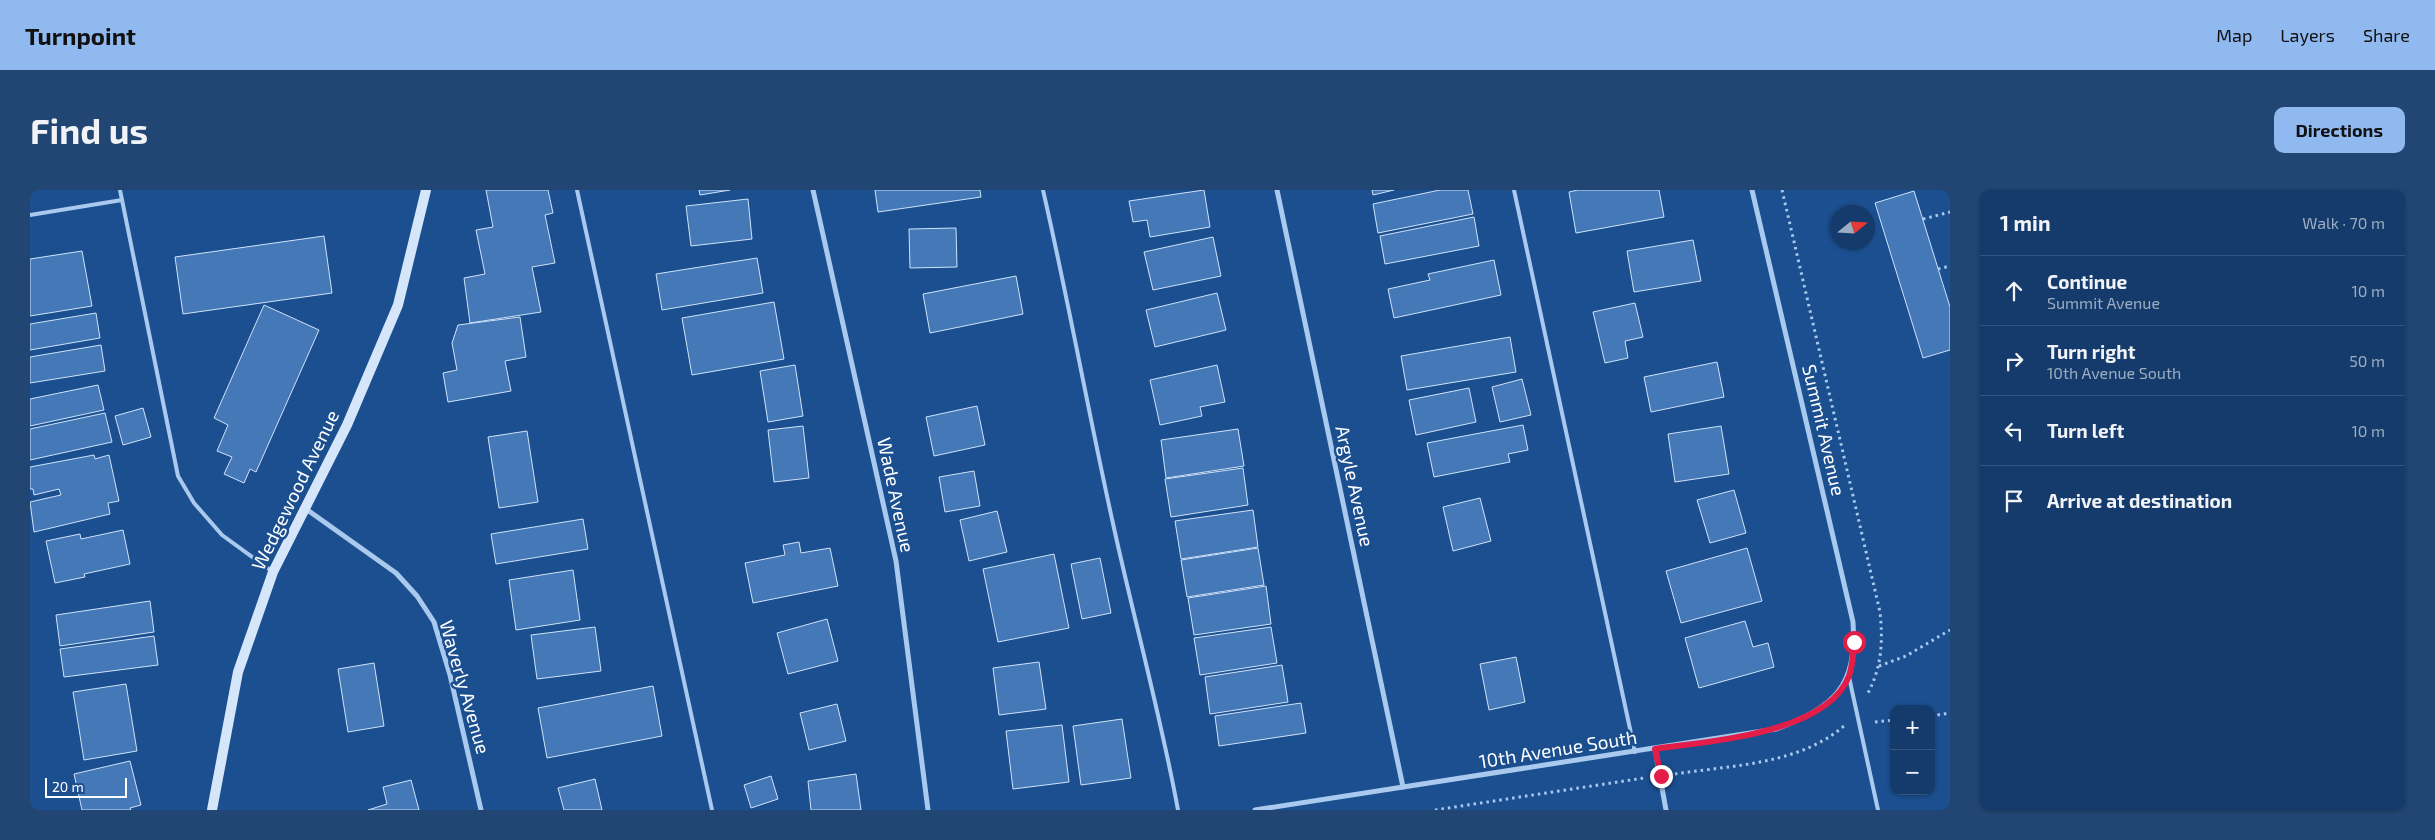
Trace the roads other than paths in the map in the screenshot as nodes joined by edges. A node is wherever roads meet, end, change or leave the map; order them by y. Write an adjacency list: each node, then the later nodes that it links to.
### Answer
1 (120, 190): 9 (lane)
2 (426, 190): 11 (main road, Wedgewood Avenue)
3 (577, 190): 19 (lane)
4 (813, 190): 20 (street, Wade Avenue)
5 (1043, 190): 21 (lane)
6 (1277, 190): 16 (street, Argyle Avenue)
7 (1514, 190): 15 (lane)
8 (1752, 190): 13 (street, Summit Avenue)
9 (122, 200): 10 (lane); 12 (lane)
10 (30, 215)
11 (306, 509): 12 (main road, Wedgewood Avenue); 18 (street, Waverly Avenue)
12 (273, 572): 17 (main road, Wedgewood Avenue)
13 (1848, 677): 14 (street, 10th Avenue South); 24 (lane)
14 (1655, 749): 15 (street, 10th Avenue South); 23 (street)
15 (1635, 752): 16 (street, 10th Avenue South)
16 (1403, 787): 22 (street, 10th Avenue South)
17 (212, 810)
18 (482, 810)
19 (712, 810)
20 (928, 810)
21 (1178, 810)
22 (1255, 810)
23 (1666, 810)
24 (1878, 810)

